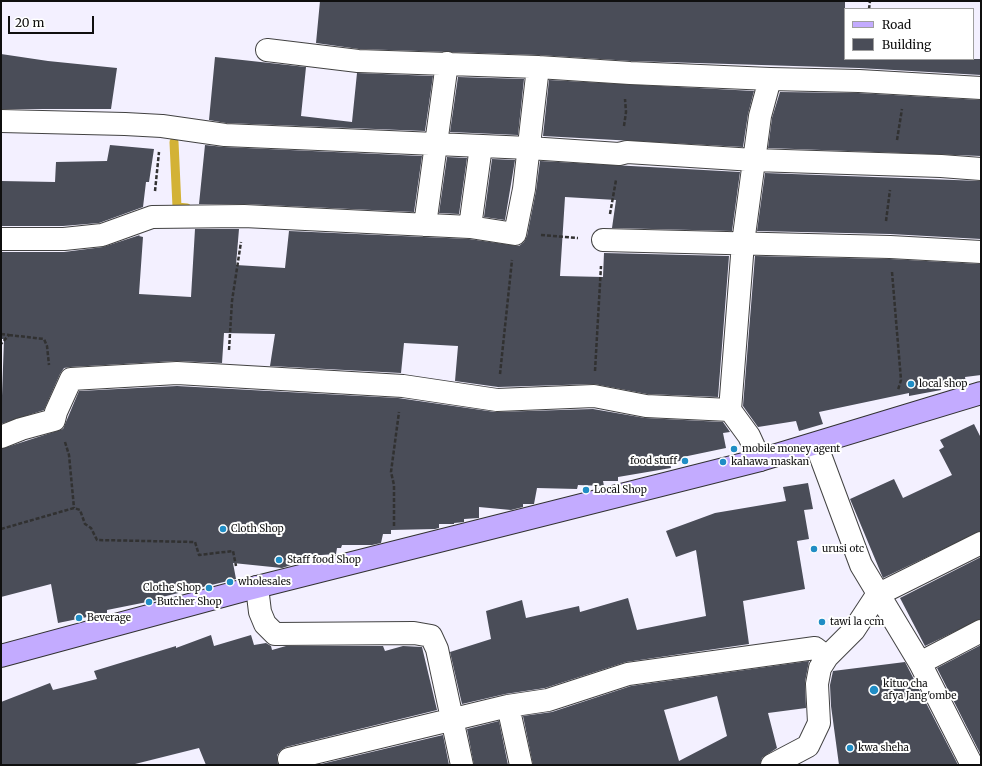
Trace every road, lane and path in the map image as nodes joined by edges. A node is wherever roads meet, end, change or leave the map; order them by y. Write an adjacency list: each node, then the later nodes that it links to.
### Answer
1 (267, 50): 2 (street)
2 (447, 63): 3 (street); 8 (street)
3 (538, 67): 4 (street); 10 (street)
4 (770, 79): 5 (street); 11 (street)
5 (981, 88)
6 (1, 121): 7 (street)
7 (162, 126): 8 (street); 14 (path)
8 (436, 145): 9 (street); 15 (street)
9 (481, 146): 10 (street); 16 (street)
10 (529, 148): 11 (street); 17 (street)
11 (754, 160): 12 (street); 20 (street)
12 (981, 170)
13 (244, 216): 14 (street); 15 (street); 25 (path)
14 (152, 217): 18 (street)
15 (425, 225): 16 (street)
16 (470, 228): 17 (street)
17 (515, 234): 19 (path); 29 (path)
18 (1, 239)
19 (603, 240): 20 (street); 28 (path)
20 (743, 243): 21 (street); 30 (street)
21 (890, 247): 22 (street); 31 (path)
22 (981, 252)
23 (1, 334): 24 (path)
24 (1, 344)
25 (227, 376): 26 (street); 32 (street)
26 (403, 386): 29 (street); 38 (path)
27 (981, 393): 31 (main road)
28 (594, 396): 29 (street); 30 (street)
29 (497, 400)
30 (730, 410): 35 (street)
31 (892, 420): 34 (main road)
32 (11, 426): 33 (street)
33 (1, 437)
34 (816, 444): 35 (main road); 40 (street)
35 (760, 460): 38 (main road)
36 (1, 529): 39 (path)
37 (981, 543): 40 (street)
38 (394, 553): 39 (main road)
39 (249, 589): 42 (main road); 46 (street)
40 (877, 595): 43 (street); 44 (street)
41 (981, 631): 44 (street)
42 (1, 656)
43 (827, 657): 45 (street); 50 (street)
44 (920, 664): 51 (street)
45 (508, 706): 46 (street); 49 (street)
46 (451, 720): 47 (street); 48 (street)
47 (289, 759)
48 (462, 765)
49 (521, 765)
50 (772, 765)
51 (972, 765)

